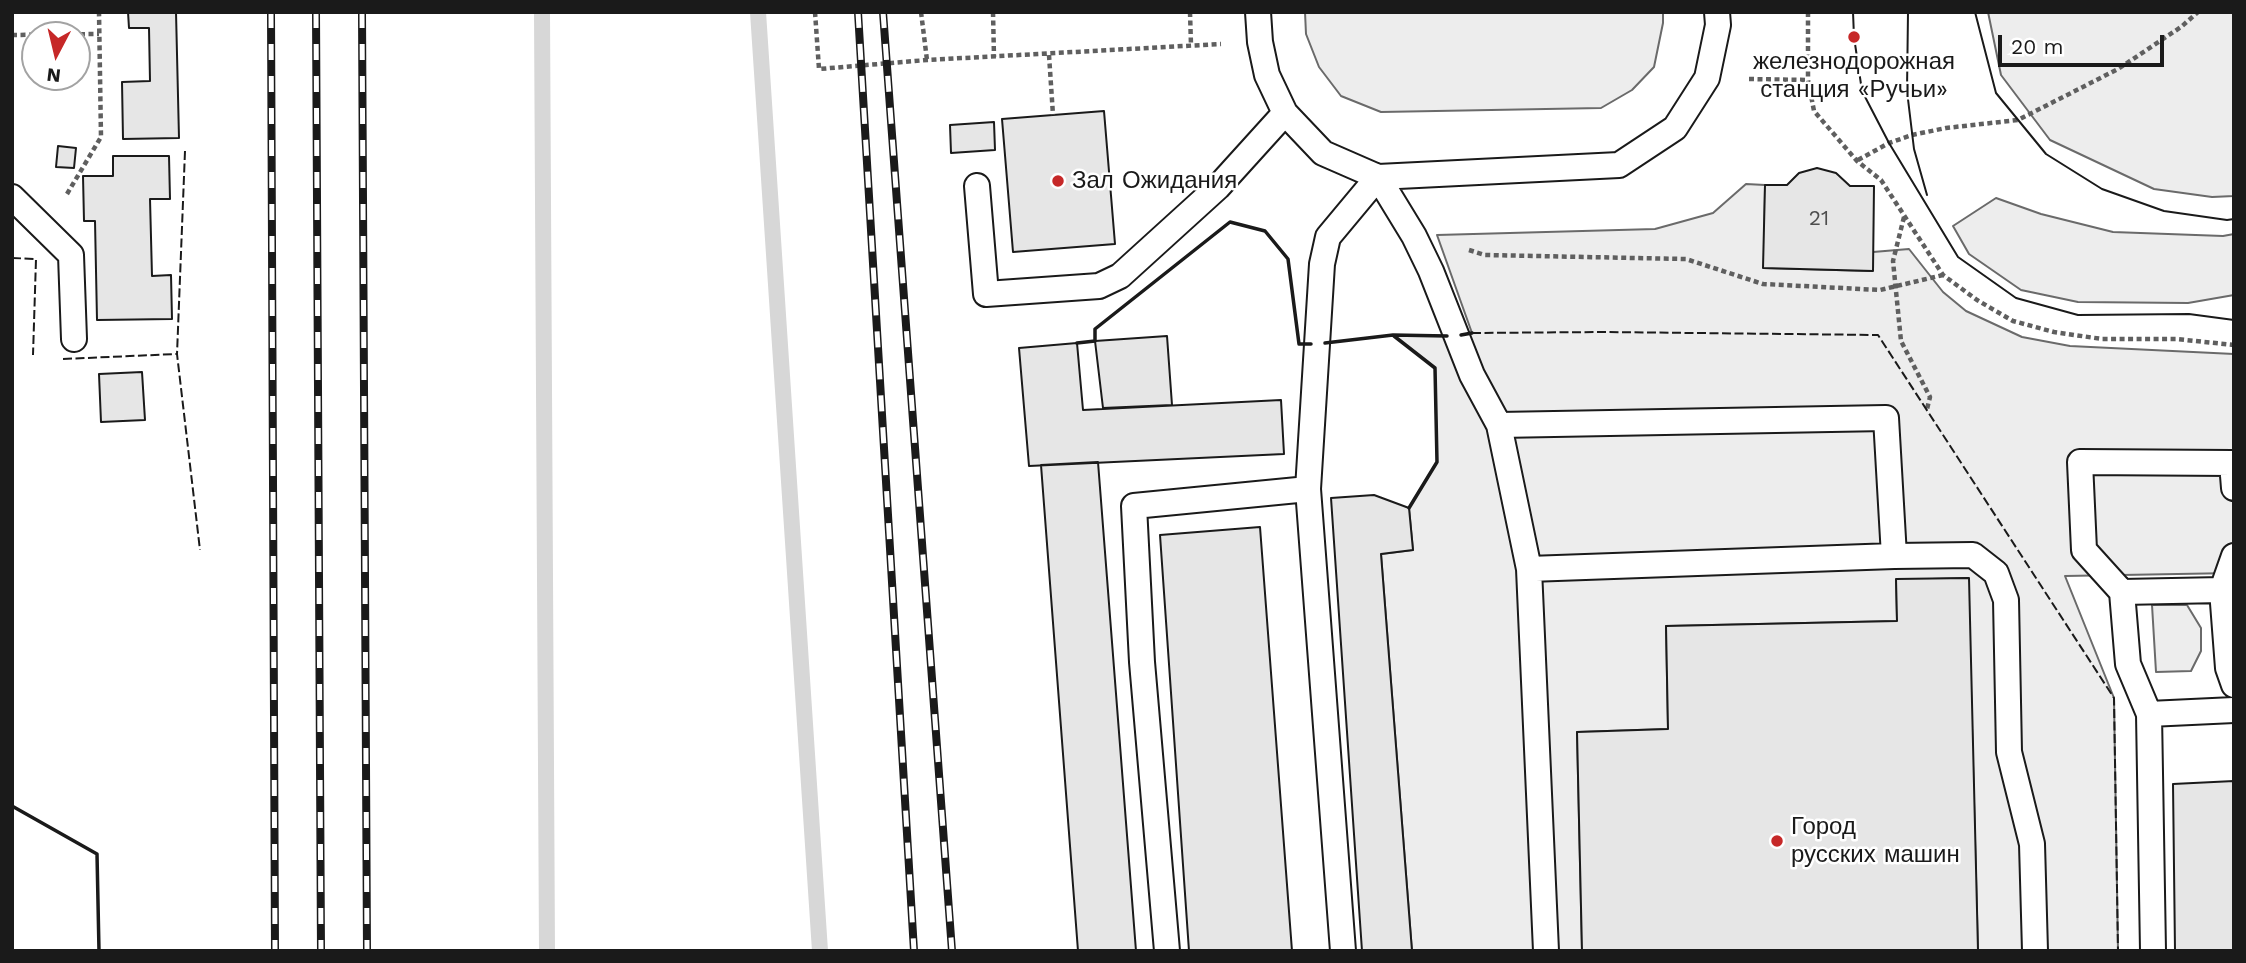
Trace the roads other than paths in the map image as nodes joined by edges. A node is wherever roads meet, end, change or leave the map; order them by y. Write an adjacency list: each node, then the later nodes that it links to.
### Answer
1 (1258, 12): 3 (lane)
2 (1717, 12): 4 (lane)
3 (1285, 113): 4 (lane); 5 (lane)
4 (1378, 177): 8 (lane); 10 (lane)
5 (977, 186)
6 (12, 197): 7 (lane)
7 (74, 339)
8 (1499, 425): 11 (lane); 13 (lane)
9 (2234, 488): 15 (lane)
10 (1308, 489): 19 (lane); 20 (lane)
11 (1894, 556): 13 (lane); 22 (lane)
12 (2234, 556): 14 (lane)
13 (1529, 569): 21 (lane)
14 (2222, 590): 15 (lane); 16 (lane)
15 (2122, 592): 18 (lane)
16 (2234, 685)
17 (2234, 710): 18 (lane)
18 (2149, 714): 23 (lane)
19 (1167, 951)
20 (1343, 951)
21 (1546, 951)
22 (2035, 951)
23 (2153, 951)

